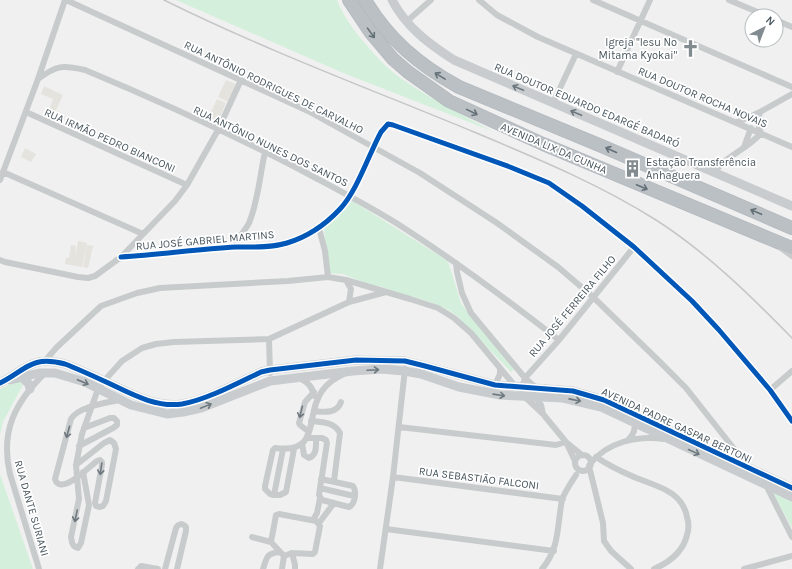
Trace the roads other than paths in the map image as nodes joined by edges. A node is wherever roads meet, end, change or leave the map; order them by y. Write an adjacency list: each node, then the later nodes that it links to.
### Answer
1 (66, 0): 15 (street); 16 (street, RUA ANTÔNIO RODRIGUES DE CARVALHO)
2 (349, 0): 39 (highway, AVENIDA LIX DA CUNHA, one-way to 39)
3 (365, 0): 37 (highway, AVENIDA LIX DA CUNHA, one-way to 3)
4 (392, 0): 12 (street, RUA DOUTOR EDUARDO EDARGÉ BADARÓ)
5 (431, 0): 12 (street)
6 (478, 0): 13 (street, RUA DOUTOR ROCHA NOVAIS)
7 (592, 0): 11 (street)
8 (650, 0): 11 (street)
9 (729, 0): 10 (street)
10 (748, 8)
11 (639, 21): 14 (street); 17 (street)
12 (406, 22): 19 (street, RUA DOUTOR EDUARDO EDARGÉ BADARÓ, one-way to 12)
13 (576, 54): 14 (street, RUA DOUTOR ROCHA NOVAIS); 19 (street)
14 (617, 72): 22 (street, RUA DOUTOR ROCHA NOVAIS)
15 (38, 79): 20 (street); 24 (street, RUA ANTÔNIO NUNES DOS SANTOS)
16 (241, 80): 24 (street); 26 (street, RUA ANTÔNIO RODRIGUES DE CARVALHO)
17 (792, 87)
18 (792, 94): 21 (street)
19 (553, 103): 31 (street, RUA DOUTOR EDUARDO EDARGÉ BADARÓ, one-way to 19)
20 (26, 112): 30 (street); 33 (street, RUA IRMÃO PEDRO BIANCONI)
21 (760, 112): 22 (street); 25 (street)
22 (738, 122): 23 (street, RUA DOUTOR ROCHA NOVAIS)
23 (751, 128): 25 (street, RUA DOUTOR ROCHA NOVAIS); 28 (street)
24 (218, 130): 29 (street, RUA ANTÔNIO NUNES DOS SANTOS); 33 (street)
25 (761, 133): 27 (street, RUA DOUTOR ROCHA NOVAIS); 28 (street)
26 (373, 146): 34 (street, RUA JOSÉ GABRIEL MARTINS); 40 (street, RUA JOSÉ GABRIEL MARTINS); 50 (street, RUA ANTÔNIO RODRIGUES DE CARVALHO)
27 (792, 146)
28 (744, 147): 31 (street)
29 (265, 152): 34 (street, RUA ANTÔNIO NUNES DOS SANTOS); 41 (street)
30 (3, 172): 32 (street); 38 (street)
31 (714, 173): 35 (street, RUA DOUTOR EDUARDO EDARGÉ BADARÓ)
32 (0, 180)
33 (187, 185): 38 (street)
34 (350, 196): 36 (street, RUA JOSÉ GABRIEL MARTINS); 46 (street, RUA ANTÔNIO NUNES DOS SANTOS)
35 (792, 206)
36 (319, 228): 41 (street, RUA JOSÉ GABRIEL MARTINS); 47 (street)
37 (792, 228)
38 (143, 234): 44 (street)
39 (771, 239): 42 (highway, AVENIDA LIX DA CUNHA); 43 (street)
40 (634, 247): 50 (street, RUA JOSÉ FERREIRA FILHO); 74 (street)
41 (236, 248): 44 (street, RUA JOSÉ GABRIEL MARTINS)
42 (792, 248)
43 (792, 256)
44 (121, 257): 45 (street)
45 (0, 260)
46 (456, 263): 53 (street, RUA ANTÔNIO NUNES DOS SANTOS); 65 (street)
47 (328, 277): 48 (street); 54 (street)
48 (346, 280): 49 (street); 51 (street)
49 (386, 292): 51 (street); 57 (street)
50 (593, 296): 53 (street, RUA JOSÉ FERREIRA FILHO); 101 (street, RUA ANTÔNIO RODRIGUES DE CARVALHO)
51 (349, 302): 52 (street)
52 (269, 339): 58 (street); 66 (street)
53 (559, 340): 65 (street, RUA JOSÉ FERREIRA FILHO)
54 (46, 361): 55 (street, AVENIDA PADRE GASPAR BERTONI); 61 (street); 66 (street, AVENIDA PADRE GASPAR BERTONI)
55 (34, 363): 62 (street); 68 (street, AVENIDA PADRE GASPAR BERTONI)
56 (405, 366): 58 (street, AVENIDA PADRE GASPAR BERTONI); 59 (street, AVENIDA PADRE GASPAR BERTONI, one-way to 56); 69 (street, AVENIDA PADRE GASPAR BERTONI); 76 (street, AVENIDA PADRE GASPAR BERTONI, one-way to 76); 87 (street)
57 (500, 369): 69 (street); 71 (street)
58 (270, 370): 66 (street, AVENIDA PADRE GASPAR BERTONI); 67 (street)
59 (353, 371): 64 (street, AVENIDA PADRE GASPAR BERTONI); 80 (street)
60 (792, 371): 74 (street)
61 (46, 372): 62 (street, AVENIDA PADRE GASPAR BERTONI); 70 (street, RUA DANTE SURIANI); 73 (street, AVENIDA PADRE GASPAR BERTONI, one-way to 73)
62 (34, 374): 63 (street, AVENIDA PADRE GASPAR BERTONI); 70 (street, RUA DANTE SURIANI)
63 (22, 377): 68 (street, AVENIDA PADRE GASPAR BERTONI); 70 (street)
64 (296, 377): 67 (street, AVENIDA PADRE GASPAR BERTONI); 75 (street)
65 (525, 378): 71 (street); 72 (street)
66 (104, 381): 73 (street)
67 (270, 381): 78 (street, AVENIDA PADRE GASPAR BERTONI, one-way to 67)
68 (1, 383)
69 (495, 385): 71 (street, AVENIDA PADRE GASPAR BERTONI)
70 (31, 387): 126 (street, RUA DANTE SURIANI)
71 (518, 387): 72 (street, AVENIDA PADRE GASPAR BERTONI); 76 (street)
72 (536, 388): 77 (street); 101 (street, AVENIDA PADRE GASPAR BERTONI)
73 (98, 389): 78 (street, AVENIDA PADRE GASPAR BERTONI); 81 (street)
74 (770, 390): 85 (street)
75 (314, 392): 80 (street); 89 (street, one-way to 89)
76 (524, 396): 77 (street, AVENIDA PADRE GASPAR BERTONI); 83 (street)
77 (536, 398): 83 (street); 86 (street, AVENIDA PADRE GASPAR BERTONI, one-way to 86)
78 (119, 400): 81 (street)
79 (341, 402): 82 (street)
80 (316, 403): 82 (street)
81 (92, 407): 88 (street); 104 (street, one-way to 104)
82 (314, 411): 84 (street)
83 (543, 414): 93 (street)
84 (311, 421): 89 (street); 107 (street)
85 (792, 421)
86 (634, 422): 91 (street); 92 (street, AVENIDA PADRE GASPAR BERTONI)
87 (399, 427): 93 (street); 105 (street)
88 (84, 428): 95 (street); 95 (street)
89 (308, 435): 90 (street); 94 (street)
90 (316, 438): 94 (street); 106 (street)
91 (628, 440): 92 (street); 99 (street)
92 (669, 440): 108 (street, AVENIDA PADRE GASPAR BERTONI, one-way to 108)
93 (566, 442): 98 (street); 102 (street)
94 (302, 443): 97 (street)
95 (79, 446): 100 (street)
96 (283, 449): 97 (street); 111 (street); 111 (street)
97 (294, 449): 111 (street)
98 (585, 456): 99 (street); 102 (street); 102 (street)
99 (596, 457): 102 (street); 137 (street)
100 (76, 465): 103 (street, one-way to 100); 104 (street)
101 (742, 466): 110 (street, AVENIDA PADRE GASPAR BERTONI)
102 (583, 467): 115 (street); 136 (street)
103 (83, 472): 104 (street); 104 (street, one-way to 103)
104 (77, 477)
105 (393, 477): 115 (street, RUA SEBASTIÃO FALCONI); 118 (street)
106 (321, 478): 107 (street); 109 (street)
107 (334, 481): 112 (street)
108 (766, 485): 113 (street, AVENIDA PADRE GASPAR BERTONI); 120 (street)
109 (320, 488): 112 (street); 114 (street)
110 (792, 488)
111 (274, 495)
112 (354, 496): 116 (street)
113 (792, 496)
114 (320, 498): 116 (street); 117 (street)
115 (563, 499): 122 (street)
116 (334, 503): 117 (street)
117 (316, 522): 121 (street); 123 (street)
118 (386, 529): 122 (street); 134 (street)
119 (252, 537): 121 (street)
120 (792, 537)
121 (271, 542): 124 (street)
122 (554, 551): 135 (street)
123 (292, 553): 124 (street); 133 (street)
124 (282, 554): 131 (street); 132 (street)
125 (792, 556): 138 (street)
126 (39, 569)
127 (138, 569): 128 (street)
128 (158, 569)
129 (165, 569): 130 (street)
130 (177, 569)
131 (263, 569)
132 (282, 569)
133 (295, 569)
134 (380, 569)
135 (542, 569)
136 (631, 569)
137 (654, 569)
138 (744, 569)

